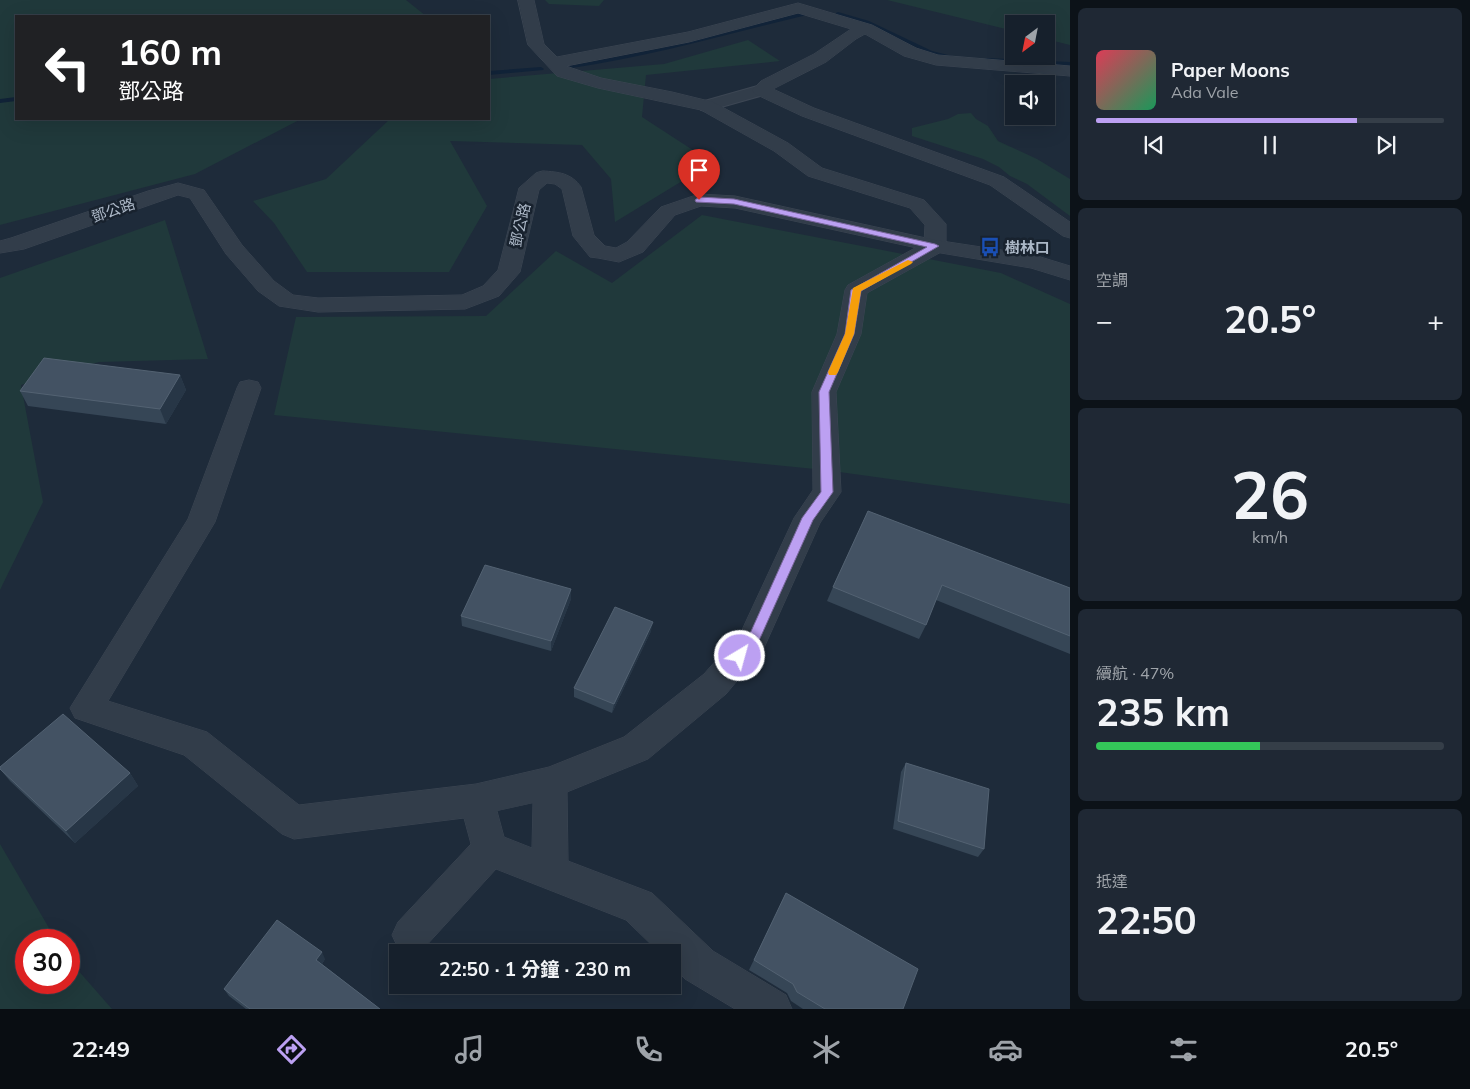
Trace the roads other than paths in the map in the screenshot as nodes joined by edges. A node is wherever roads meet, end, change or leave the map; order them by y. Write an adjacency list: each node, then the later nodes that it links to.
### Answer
1 (526, 0): 3 (street)
2 (866, 28): 3 (street); 4 (street); 5 (street)
3 (552, 63): 6 (street)
4 (1070, 71)
5 (761, 90): 6 (street); 7 (street)
6 (707, 106): 8 (street)
7 (1070, 232)
8 (935, 246): 9 (street, 鄧公路); 10 (street, 鄧公路); 12 (street)
9 (0, 247)
10 (1070, 273)
11 (249, 388): 13 (street)
12 (550, 784): 13 (street); 15 (street)
13 (476, 800): 14 (street)
14 (490, 849): 15 (street); 16 (street)
15 (550, 872): 17 (street)
16 (411, 935)
17 (772, 1009)

